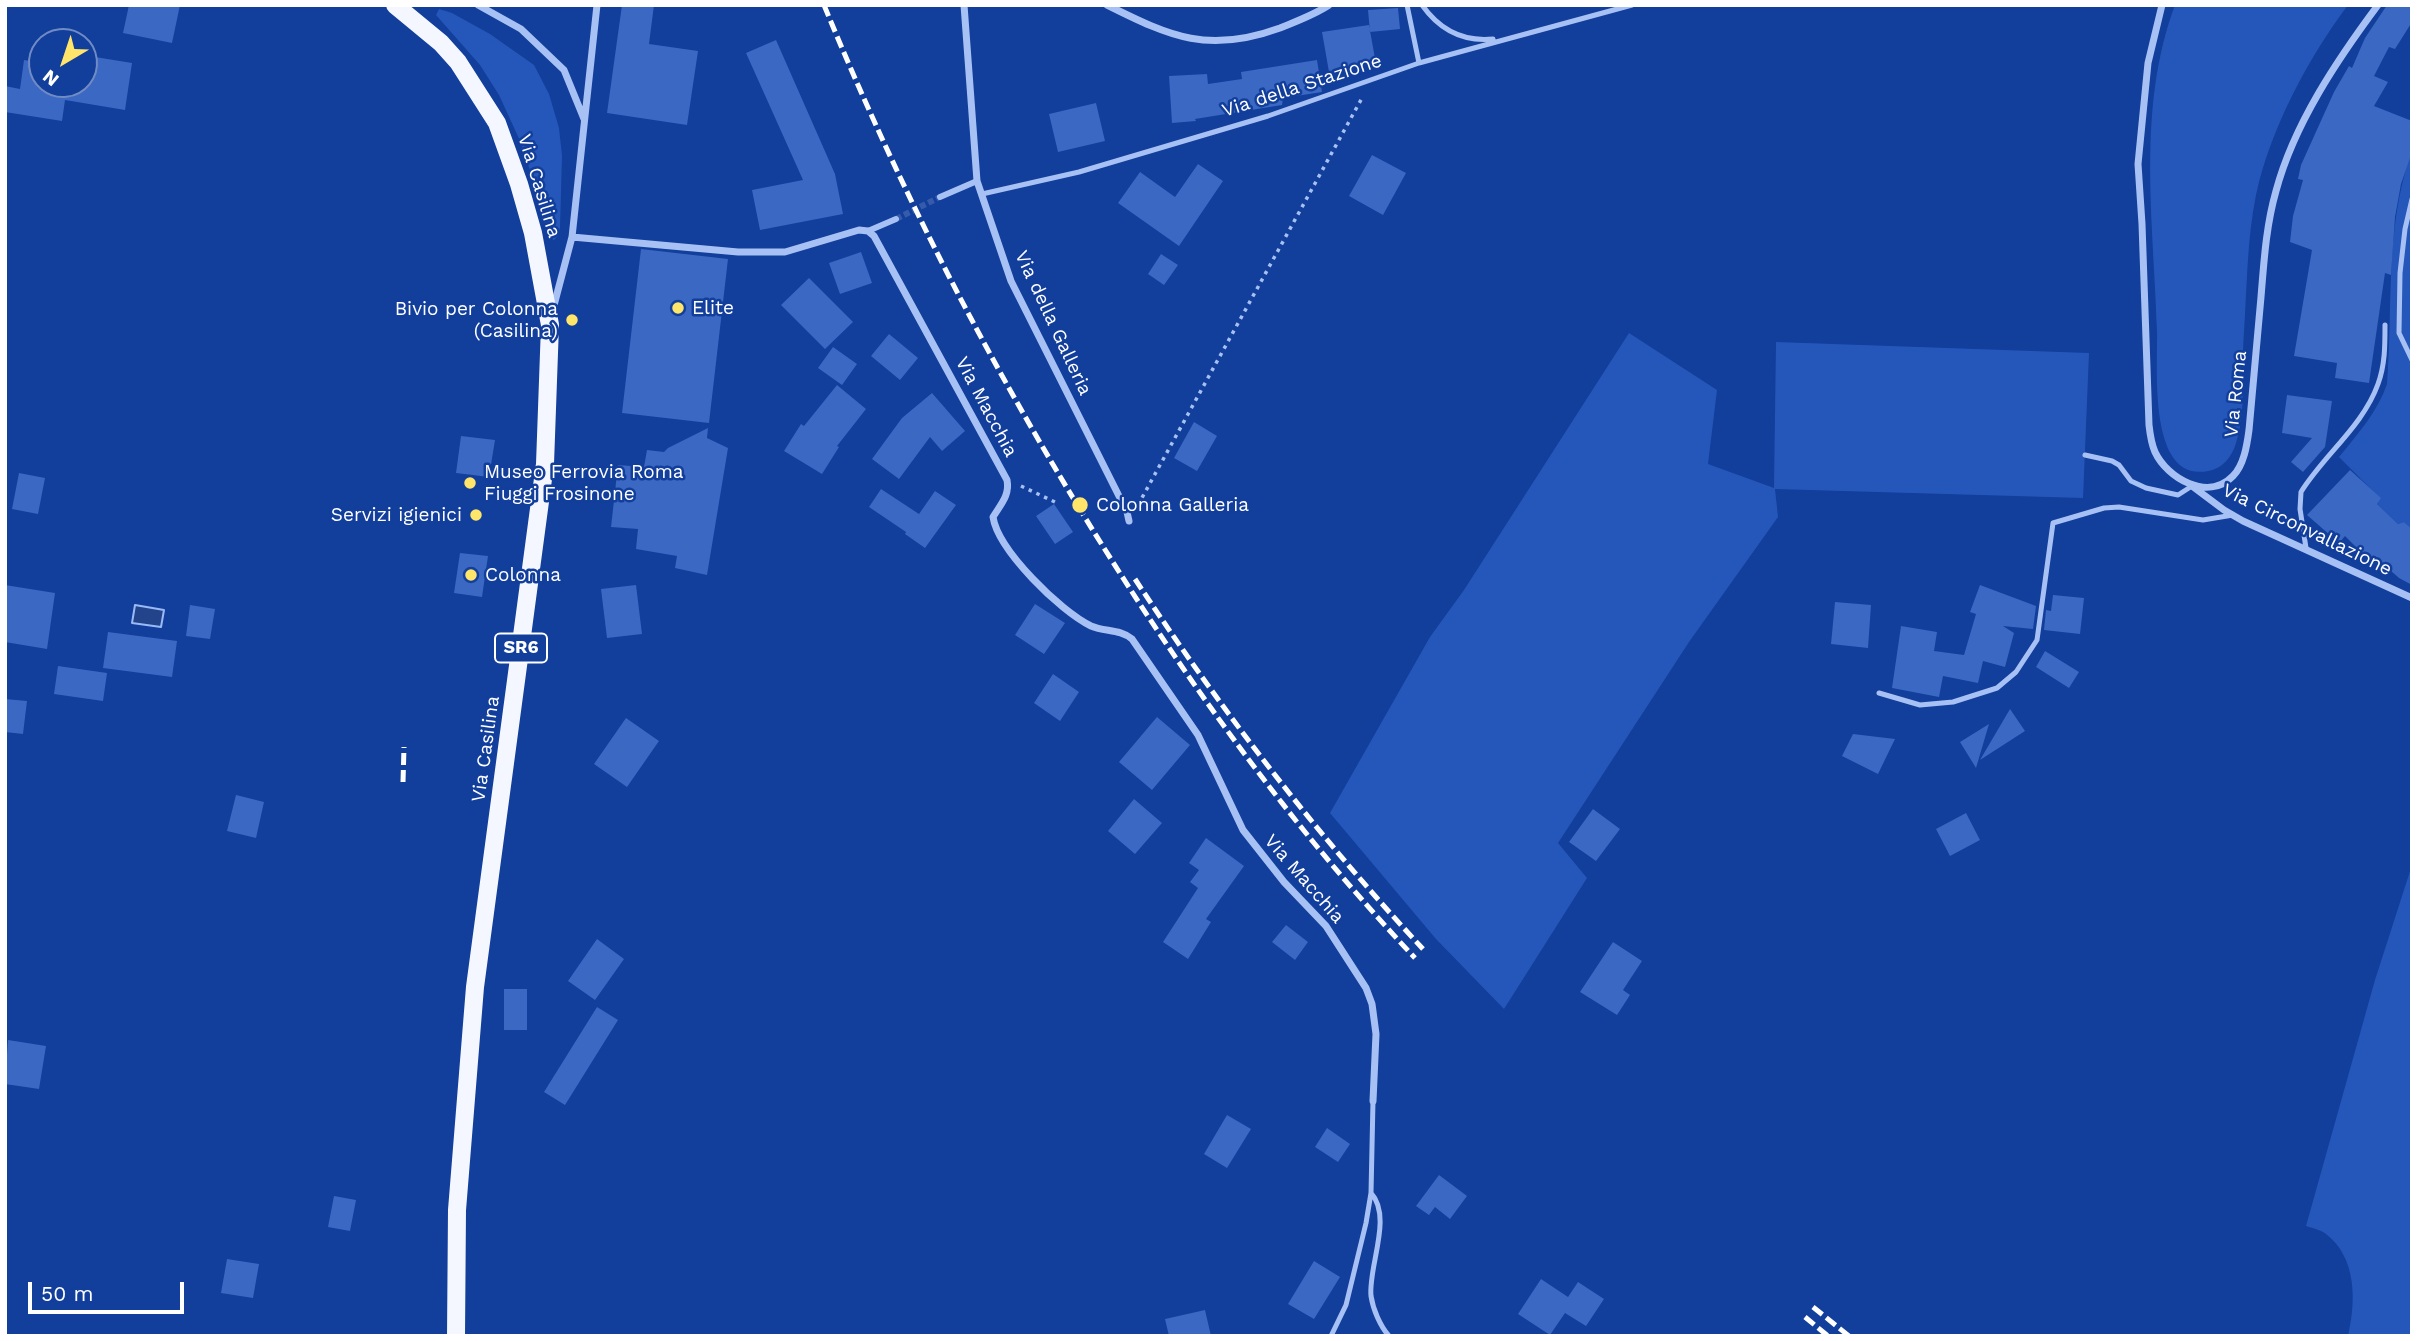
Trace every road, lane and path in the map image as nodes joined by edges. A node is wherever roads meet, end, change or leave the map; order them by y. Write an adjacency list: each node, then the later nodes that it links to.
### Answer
1 (395, 5): 23 (main road, Via Casilina / SR6)
2 (478, 5): 15 (street)
3 (597, 5): 15 (street)
4 (964, 5): 16 (street, Via della Galleria)
5 (1107, 5): 6 (street)
6 (1329, 5)
7 (1407, 5): 13 (lane)
8 (1422, 5): 12 (lane)
9 (1632, 5): 12 (lane, Via della Stazione)
10 (2162, 5): 28 (street)
11 (2378, 5): 28 (street, Via Roma)
12 (1510, 37): 13 (lane, Via della Stazione)
13 (1419, 63): 14 (lane, Via della Stazione)
14 (1372, 81): 17 (lane, Via della Stazione); 31 (path)
15 (584, 120): 22 (street)
16 (977, 181): 17 (street, Via della Galleria); 18 (street)
17 (982, 194): 31 (street, Via della Galleria)
18 (940, 197)
19 (2412, 199): 25 (lane)
20 (896, 219): 21 (street)
21 (868, 231): 22 (street); 27 (street, Via Macchia)
22 (572, 237): 23 (street)
23 (550, 325): 37 (main road, Via Casilina / SR6)
24 (2385, 325): 32 (lane)
25 (2412, 360)
26 (2085, 455): 28 (lane)
27 (1007, 480): 29 (path); 35 (street, Via Macchia)
28 (2192, 486): 30 (street, Via Circonvallazione)
29 (1057, 503)
30 (2233, 515): 32 (street, Via Circonvallazione); 34 (lane)
31 (1129, 521)
32 (2305, 548): 33 (street, Via Circonvallazione)
33 (2412, 598)
34 (1879, 693)
35 (1373, 1101): 36 (lane)
36 (1371, 1193): 38 (lane); 39 (lane)
37 (457, 1336)
38 (1331, 1336)
39 (1389, 1336)

